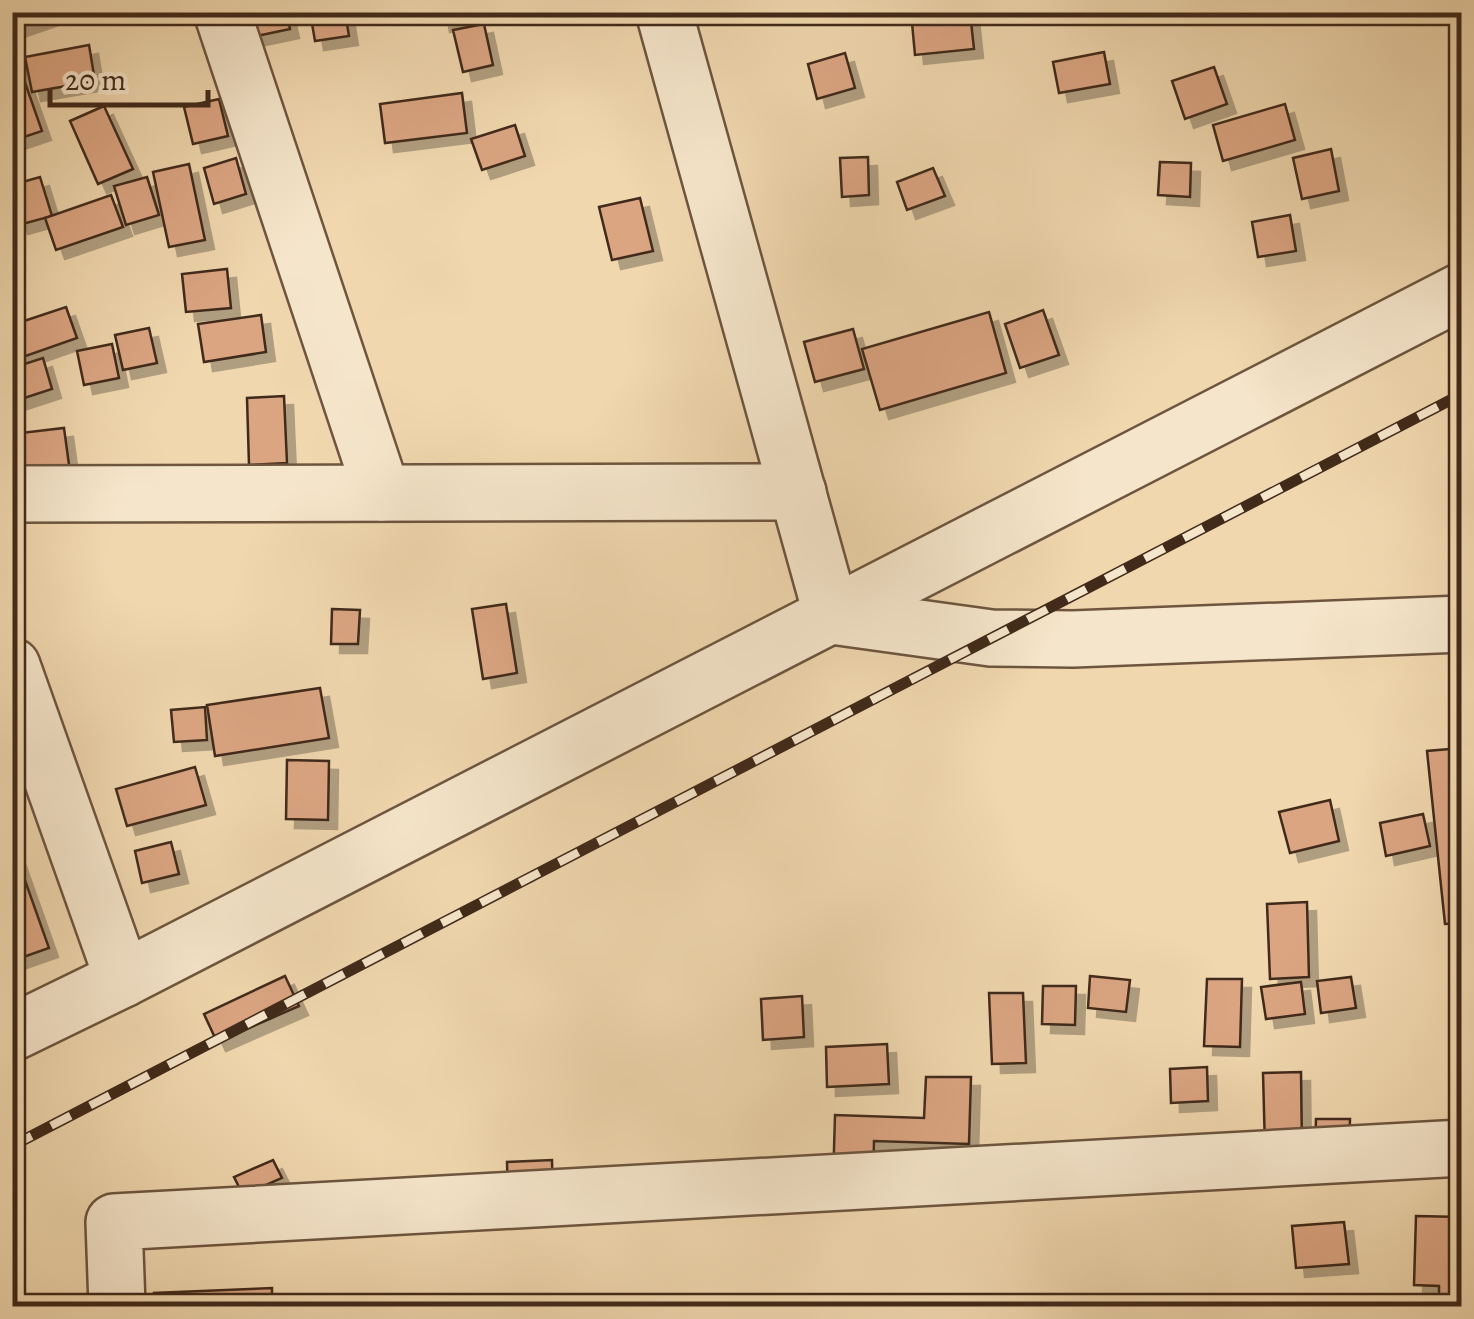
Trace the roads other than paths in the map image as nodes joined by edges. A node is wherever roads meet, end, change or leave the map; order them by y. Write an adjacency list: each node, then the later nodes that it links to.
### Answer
1 (222, 12): 5 (street)
2 (664, 12): 4 (street)
3 (1462, 292): 7 (street)
4 (798, 492): 5 (street); 7 (street)
5 (382, 493): 6 (street)
6 (12, 494)
7 (832, 616): 8 (street); 10 (street)
8 (1462, 624)
9 (12, 666): 10 (street)
10 (124, 978): 11 (street)
11 (12, 1033)
12 (1462, 1148): 13 (street)
13 (117, 1306)

